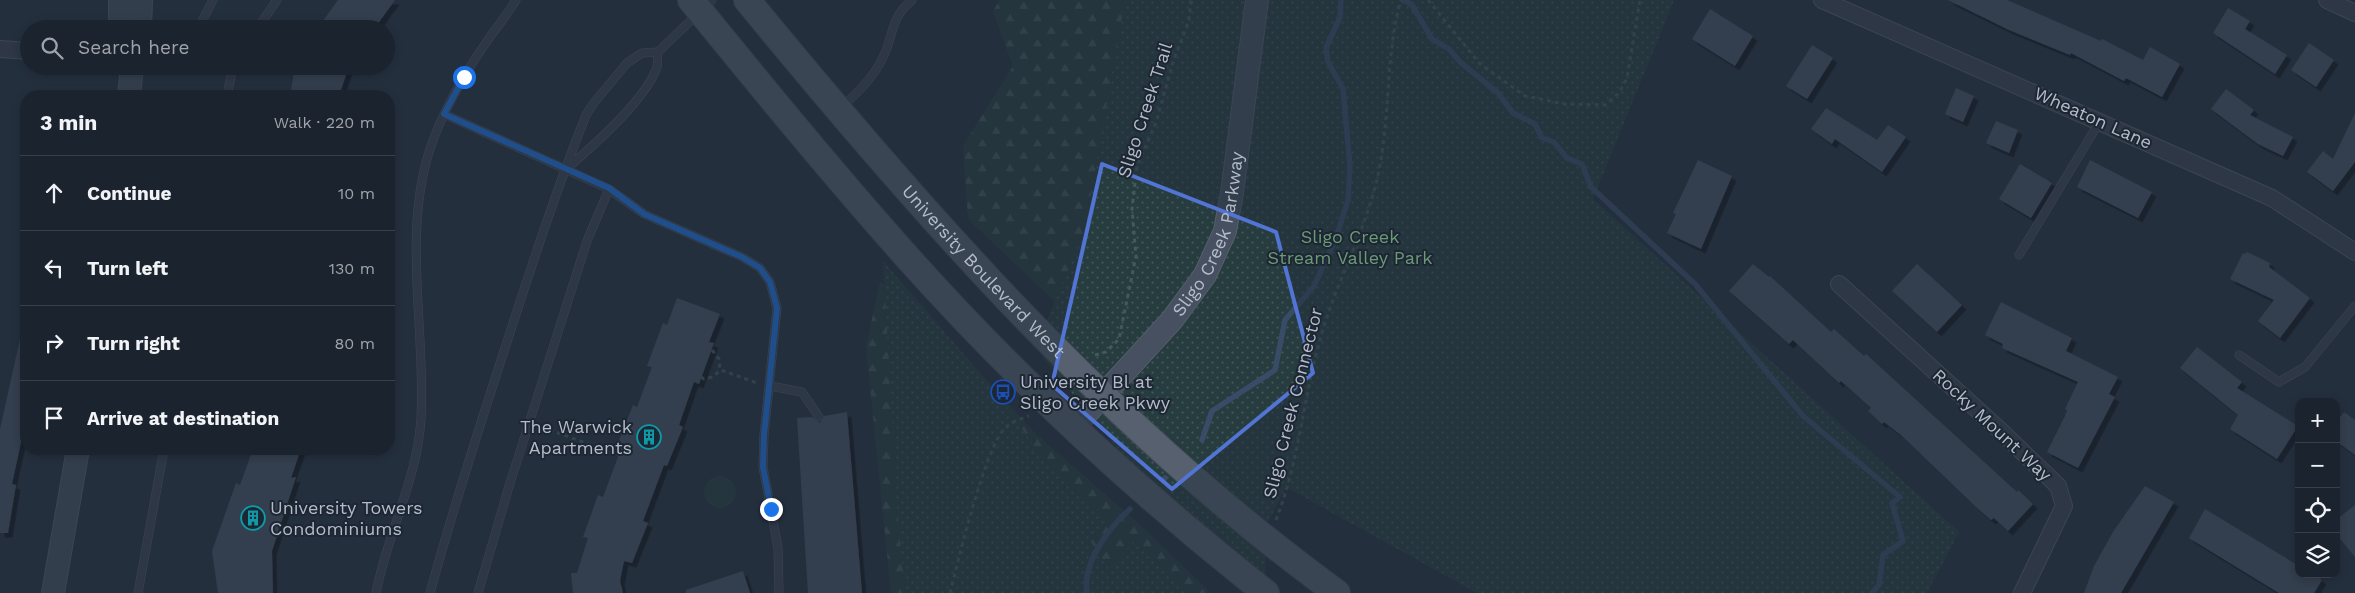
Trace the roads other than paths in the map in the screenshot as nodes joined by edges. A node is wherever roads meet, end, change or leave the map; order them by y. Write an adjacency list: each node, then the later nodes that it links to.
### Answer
1 (120, 0): 13 (street)
2 (141, 0): 14 (street)
3 (213, 0): 15 (lane)
4 (277, 0): 16 (lane)
5 (516, 0): 25 (lane)
6 (747, 0): 24 (main road, University Boulevard West)
7 (912, 0): 24 (lane)
8 (1256, 0): 35 (street, Sligo Creek Parkway)
9 (1822, 0): 26 (street, Wheaton Lane)
10 (2327, 0): 12 (street)
11 (701, 4): 19 (lane); 37 (main road)
12 (2355, 13)
13 (120, 20)
14 (140, 20)
15 (203, 20)
16 (263, 20)
17 (0, 49): 18 (street)
18 (20, 50)
19 (658, 52): 27 (lane); 27 (lane)
20 (131, 75): 22 (street)
21 (232, 75): 23 (lane)
22 (130, 90)
23 (228, 90)
24 (838, 110): 35 (main road, University Boulevard West)
25 (444, 114): 27 (lane); 42 (lane)
26 (2100, 121): 29 (street, Wheaton Lane); 30 (lane)
27 (566, 169): 28 (lane); 43 (lane)
28 (609, 188): 34 (lane); 44 (lane)
29 (2354, 250)
30 (2019, 255)
31 (1839, 284): 48 (street, Rocky Mount Way)
32 (2355, 306): 33 (lane)
33 (2239, 355)
34 (770, 386): 36 (lane); 45 (lane)
35 (1103, 394): 37 (street, Sligo Creek Parkway); 47 (main road, University Boulevard West)
36 (819, 417)
37 (1074, 427): 46 (main road)
38 (77, 455): 40 (street)
39 (163, 455): 41 (lane)
40 (52, 593)
41 (138, 593)
42 (376, 593)
43 (430, 593)
44 (478, 593)
45 (779, 593)
46 (1266, 593)
47 (1337, 593)
48 (2022, 593)

